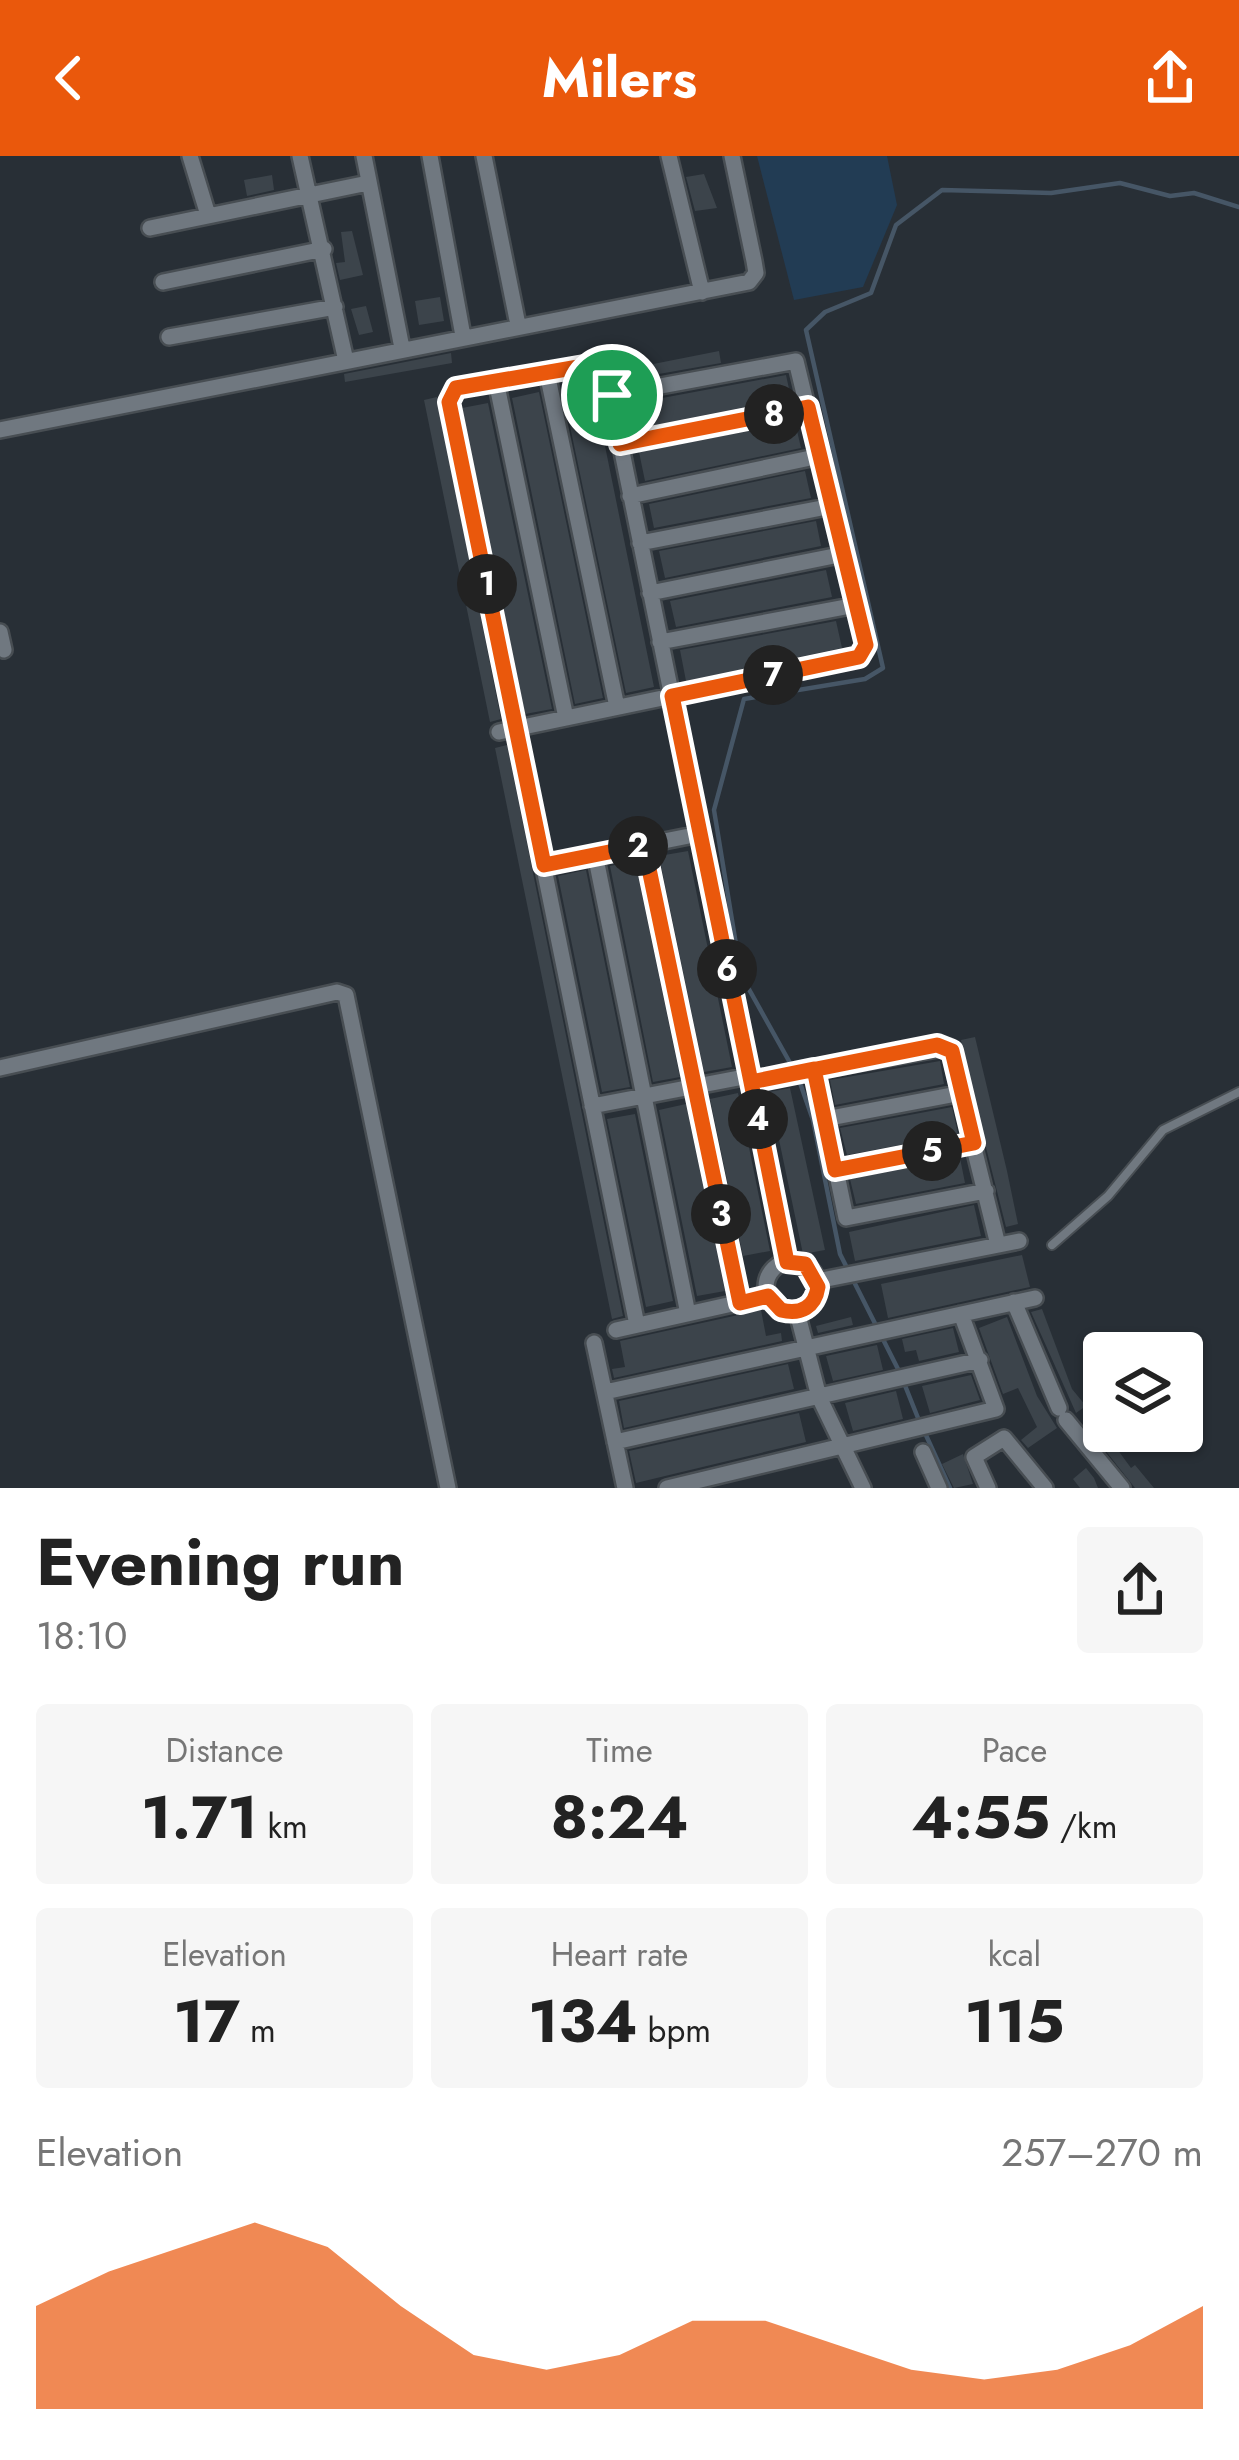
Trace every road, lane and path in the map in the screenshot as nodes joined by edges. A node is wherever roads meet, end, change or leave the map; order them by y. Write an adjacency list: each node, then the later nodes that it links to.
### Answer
1 (190, 156): 10 (street)
2 (300, 156): 9 (street)
3 (364, 156): 8 (street)
4 (430, 156): 17 (street)
5 (484, 156): 16 (street)
6 (669, 156): 14 (street)
7 (732, 156): 14 (street)
8 (368, 183): 9 (street); 19 (street)
9 (308, 196): 10 (street); 12 (street)
10 (208, 215): 11 (street)
11 (150, 228)
12 (324, 249): 13 (street); 15 (street)
13 (163, 282)
14 (702, 292): 16 (street)
15 (335, 307): 18 (street); 20 (street)
16 (518, 326): 17 (street)
17 (464, 336): 19 (street)
18 (170, 337)
19 (402, 348): 20 (street)
20 (346, 361): 25 (street)
21 (547, 373): 22 (street); 23 (street); 38 (street)
22 (496, 381): 39 (street); 40 (street)
23 (612, 395): 24 (street); 26 (street)
24 (808, 407): 26 (street); 27 (street)
25 (0, 430)
26 (620, 444): 28 (street)
27 (820, 457): 28 (street); 29 (street)
28 (630, 496): 30 (street)
29 (832, 506): 30 (street); 31 (street)
30 (640, 543): 32 (street)
31 (844, 554): 32 (street); 33 (street)
32 (650, 593): 35 (street)
33 (856, 604): 35 (street); 37 (street)
34 (0, 632): 36 (street)
35 (661, 642): 37 (street)
36 (4, 650)
37 (672, 696): 38 (street); 41 (street)
38 (617, 707): 39 (street)
39 (566, 718): 40 (street)
40 (508, 730): 44 (street)
41 (699, 834): 42 (street); 47 (street)
42 (644, 845): 43 (street); 48 (street)
43 (595, 854): 44 (street); 51 (street)
44 (544, 865): 52 (street)
45 (0, 1068): 79 (street)
46 (802, 1072): 47 (street); 50 (street); 53 (street)
47 (750, 1079): 48 (street); 60 (street)
48 (694, 1087): 51 (street); 65 (street)
49 (1239, 1092): 59 (lane)
50 (962, 1093): 53 (street); 54 (street)
51 (644, 1096): 52 (street); 67 (street)
52 (592, 1106): 69 (street)
53 (824, 1119): 55 (street)
54 (974, 1143): 55 (street); 56 (street)
55 (835, 1170): 56 (street)
56 (986, 1191): 58 (street)
57 (1019, 1241): 58 (street)
58 (998, 1245): 61 (street)
59 (1052, 1245)
60 (787, 1262): 61 (street); 62 (street)
61 (817, 1281): 66 (street)
62 (768, 1296): 65 (street); 66 (street)
63 (1035, 1298): 64 (street)
64 (1014, 1302): 68 (street); 86 (street)
65 (740, 1303): 67 (street)
66 (797, 1312): 72 (street)
67 (688, 1314): 69 (street)
68 (962, 1314): 72 (street); 73 (street)
69 (637, 1325): 70 (street)
70 (616, 1330)
71 (594, 1343): 74 (street)
72 (805, 1348): 74 (street); 75 (street)
73 (980, 1360): 75 (street); 77 (street)
74 (604, 1392): 76 (street)
75 (819, 1397): 76 (street); 77 (street)
76 (615, 1442): 80 (street)
77 (842, 1444): 81 (street); 82 (street)
78 (922, 1452): 83 (street)
79 (448, 1488)
80 (625, 1488)
81 (668, 1488)
82 (863, 1488)
83 (939, 1488)
84 (988, 1488): 85 (street)
85 (1045, 1488)
86 (1122, 1488)

